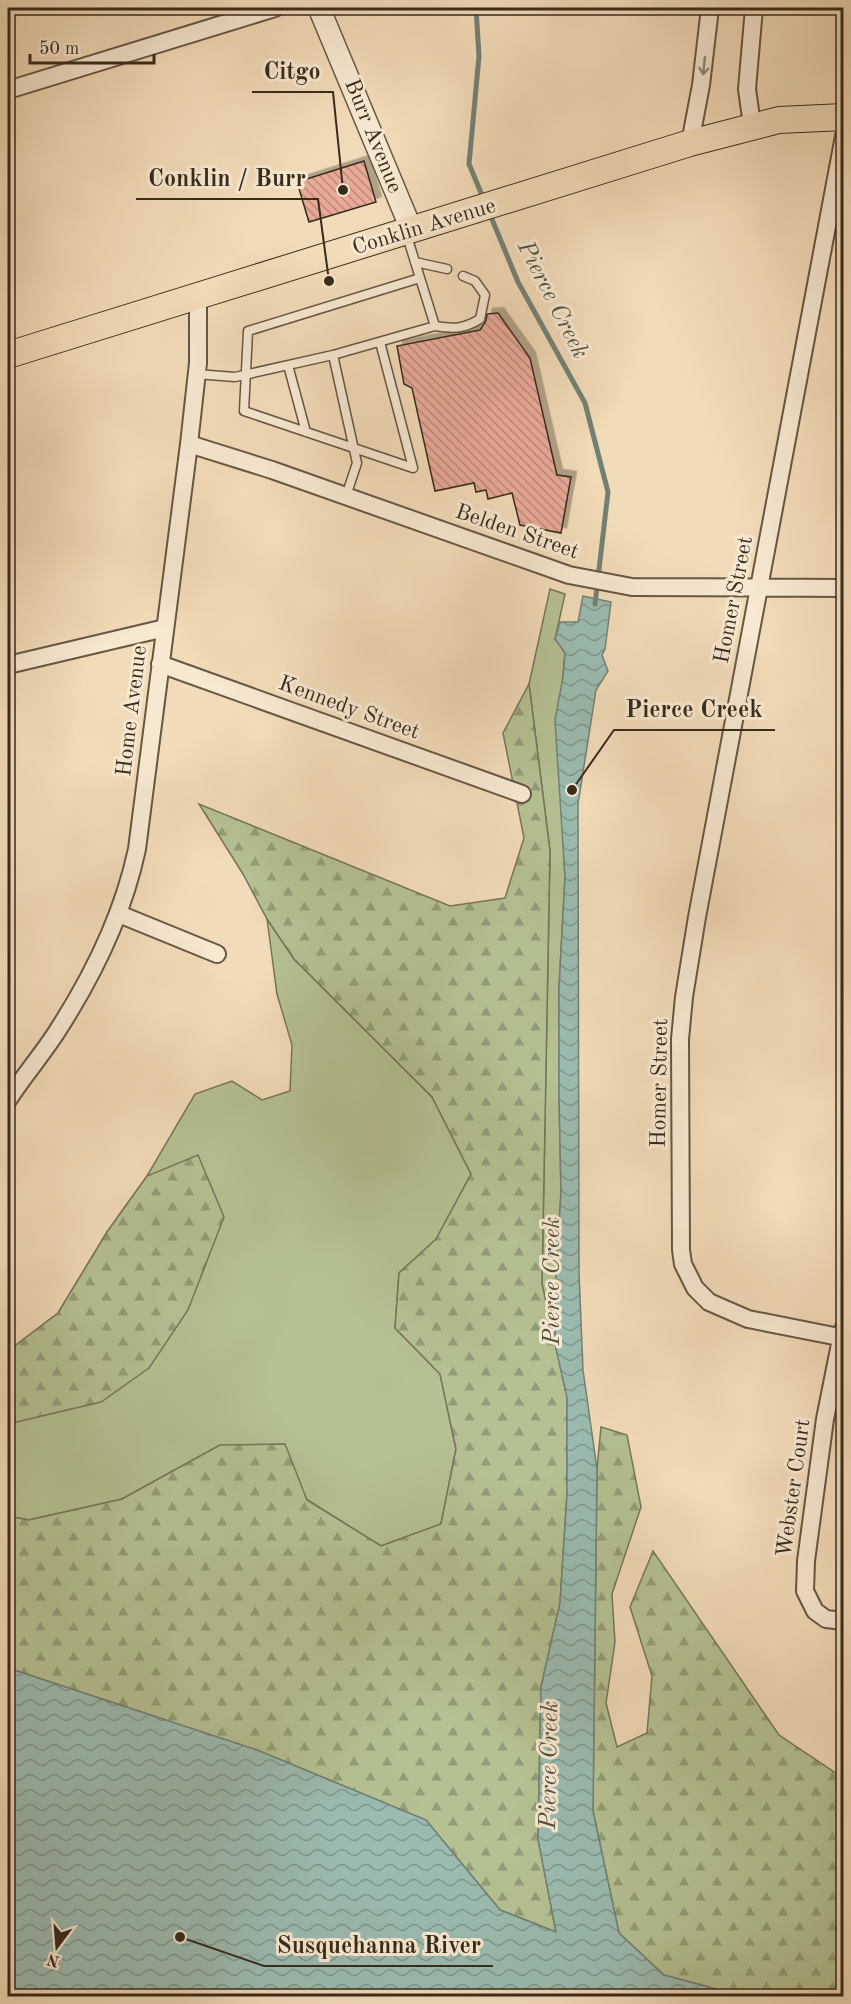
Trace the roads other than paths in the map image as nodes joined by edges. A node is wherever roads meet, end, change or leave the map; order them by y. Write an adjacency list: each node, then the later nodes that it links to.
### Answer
1 (275, 8): 5 (street)
2 (319, 8): 10 (street, Burr Avenue)
3 (710, 8): 9 (street, one-way to 9)
4 (754, 8): 7 (street)
5 (8, 90)
6 (843, 117): 7 (main road, Conklin Avenue)
7 (752, 125): 9 (main road, Conklin Avenue)
8 (843, 136): 27 (street, Homer Street)
9 (690, 143): 10 (main road, Conklin Avenue)
10 (409, 232): 11 (lane); 15 (main road, Conklin Avenue)
11 (415, 262): 12 (lane); 14 (lane)
12 (447, 269)
13 (464, 276): 16 (lane)
14 (420, 278): 16 (lane); 22 (lane)
15 (198, 297): 19 (main road, Conklin Avenue); 21 (street, Home Avenue)
16 (435, 326): 17 (lane)
17 (380, 342): 18 (lane); 25 (lane)
18 (333, 354): 20 (lane); 25 (lane)
19 (8, 355)
20 (288, 365): 22 (lane); 23 (lane)
21 (196, 374): 22 (lane); 24 (street, Home Avenue)
22 (246, 375): 23 (lane)
23 (306, 432): 25 (lane)
24 (189, 444): 26 (street, Belden Street); 29 (street, Home Avenue)
25 (354, 448): 26 (lane)
26 (346, 496): 27 (street, Belden Street)
27 (760, 587): 28 (street, Belden Street); 36 (street, Homer Street)
28 (843, 588)
29 (165, 628): 30 (street, Home Avenue); 31 (street)
30 (160, 664): 32 (street, Kennedy Street); 33 (street, Home Avenue)
31 (8, 665)
32 (522, 794)
33 (119, 914): 34 (street); 35 (street, Home Avenue)
34 (217, 954)
35 (8, 1100)
36 (843, 1335): 37 (street, Webster Court)
37 (843, 1621)

